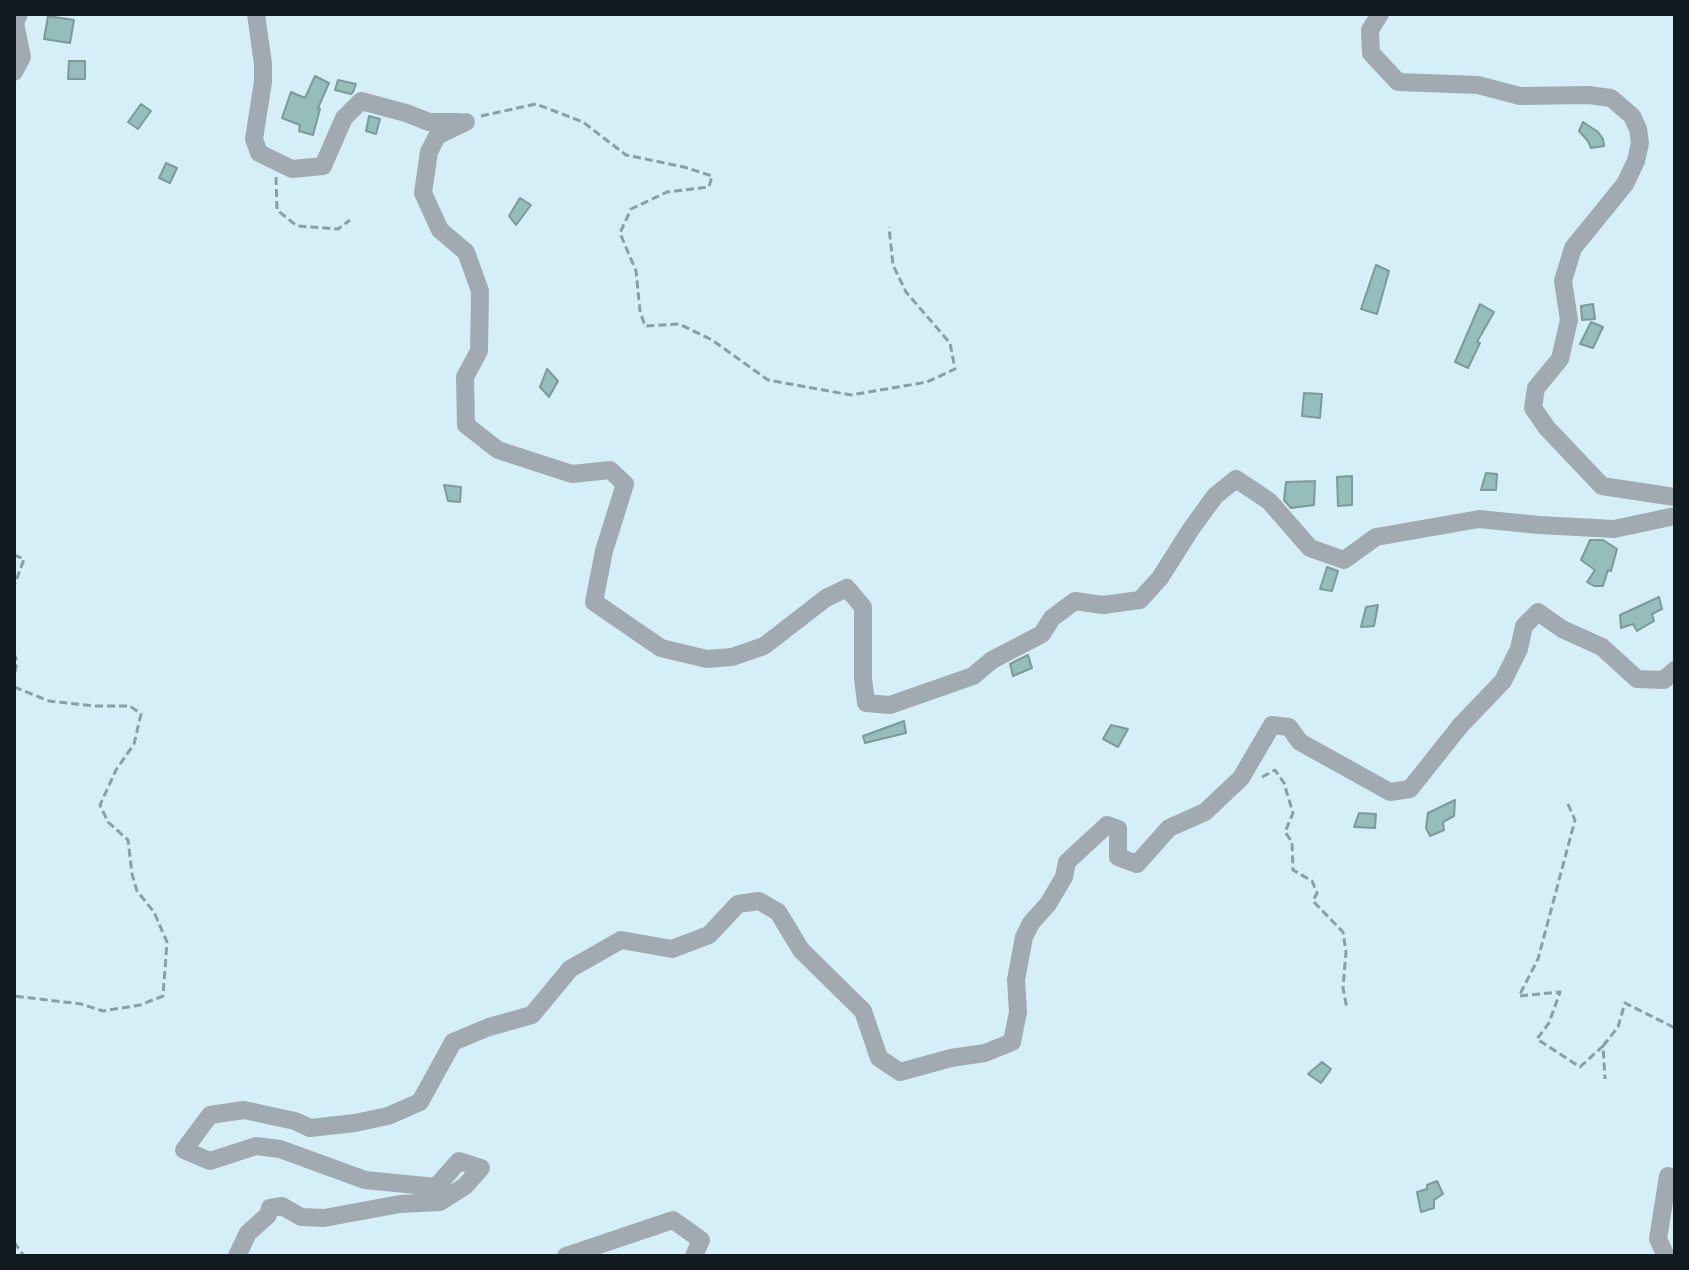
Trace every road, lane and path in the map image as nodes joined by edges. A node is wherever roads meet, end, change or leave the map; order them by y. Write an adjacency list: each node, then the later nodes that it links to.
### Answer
1 (19, 14): 4 (street)
2 (256, 14): 6 (street)
3 (1380, 14): 9 (street)
4 (14, 72)
5 (466, 122): 6 (street); 8 (path); 10 (street)
6 (275, 161): 7 (path)
7 (350, 220)
8 (889, 227)
9 (1675, 497)
10 (1675, 516)
11 (14, 555): 12 (path)
12 (14, 586)
13 (14, 653): 15 (path)
14 (1675, 670): 27 (street)
15 (14, 677)
16 (14, 687): 19 (path)
17 (1261, 778): 20 (path)
18 (1568, 804): 22 (path)
19 (14, 996)
20 (1347, 1009)
21 (1675, 1028): 22 (path)
22 (1603, 1046): 23 (path)
23 (1605, 1079)
24 (1668, 1176): 30 (street)
25 (14, 1242): 26 (path)
26 (24, 1256)
27 (237, 1256)
28 (566, 1256): 29 (street)
29 (694, 1256)
30 (1666, 1256)

